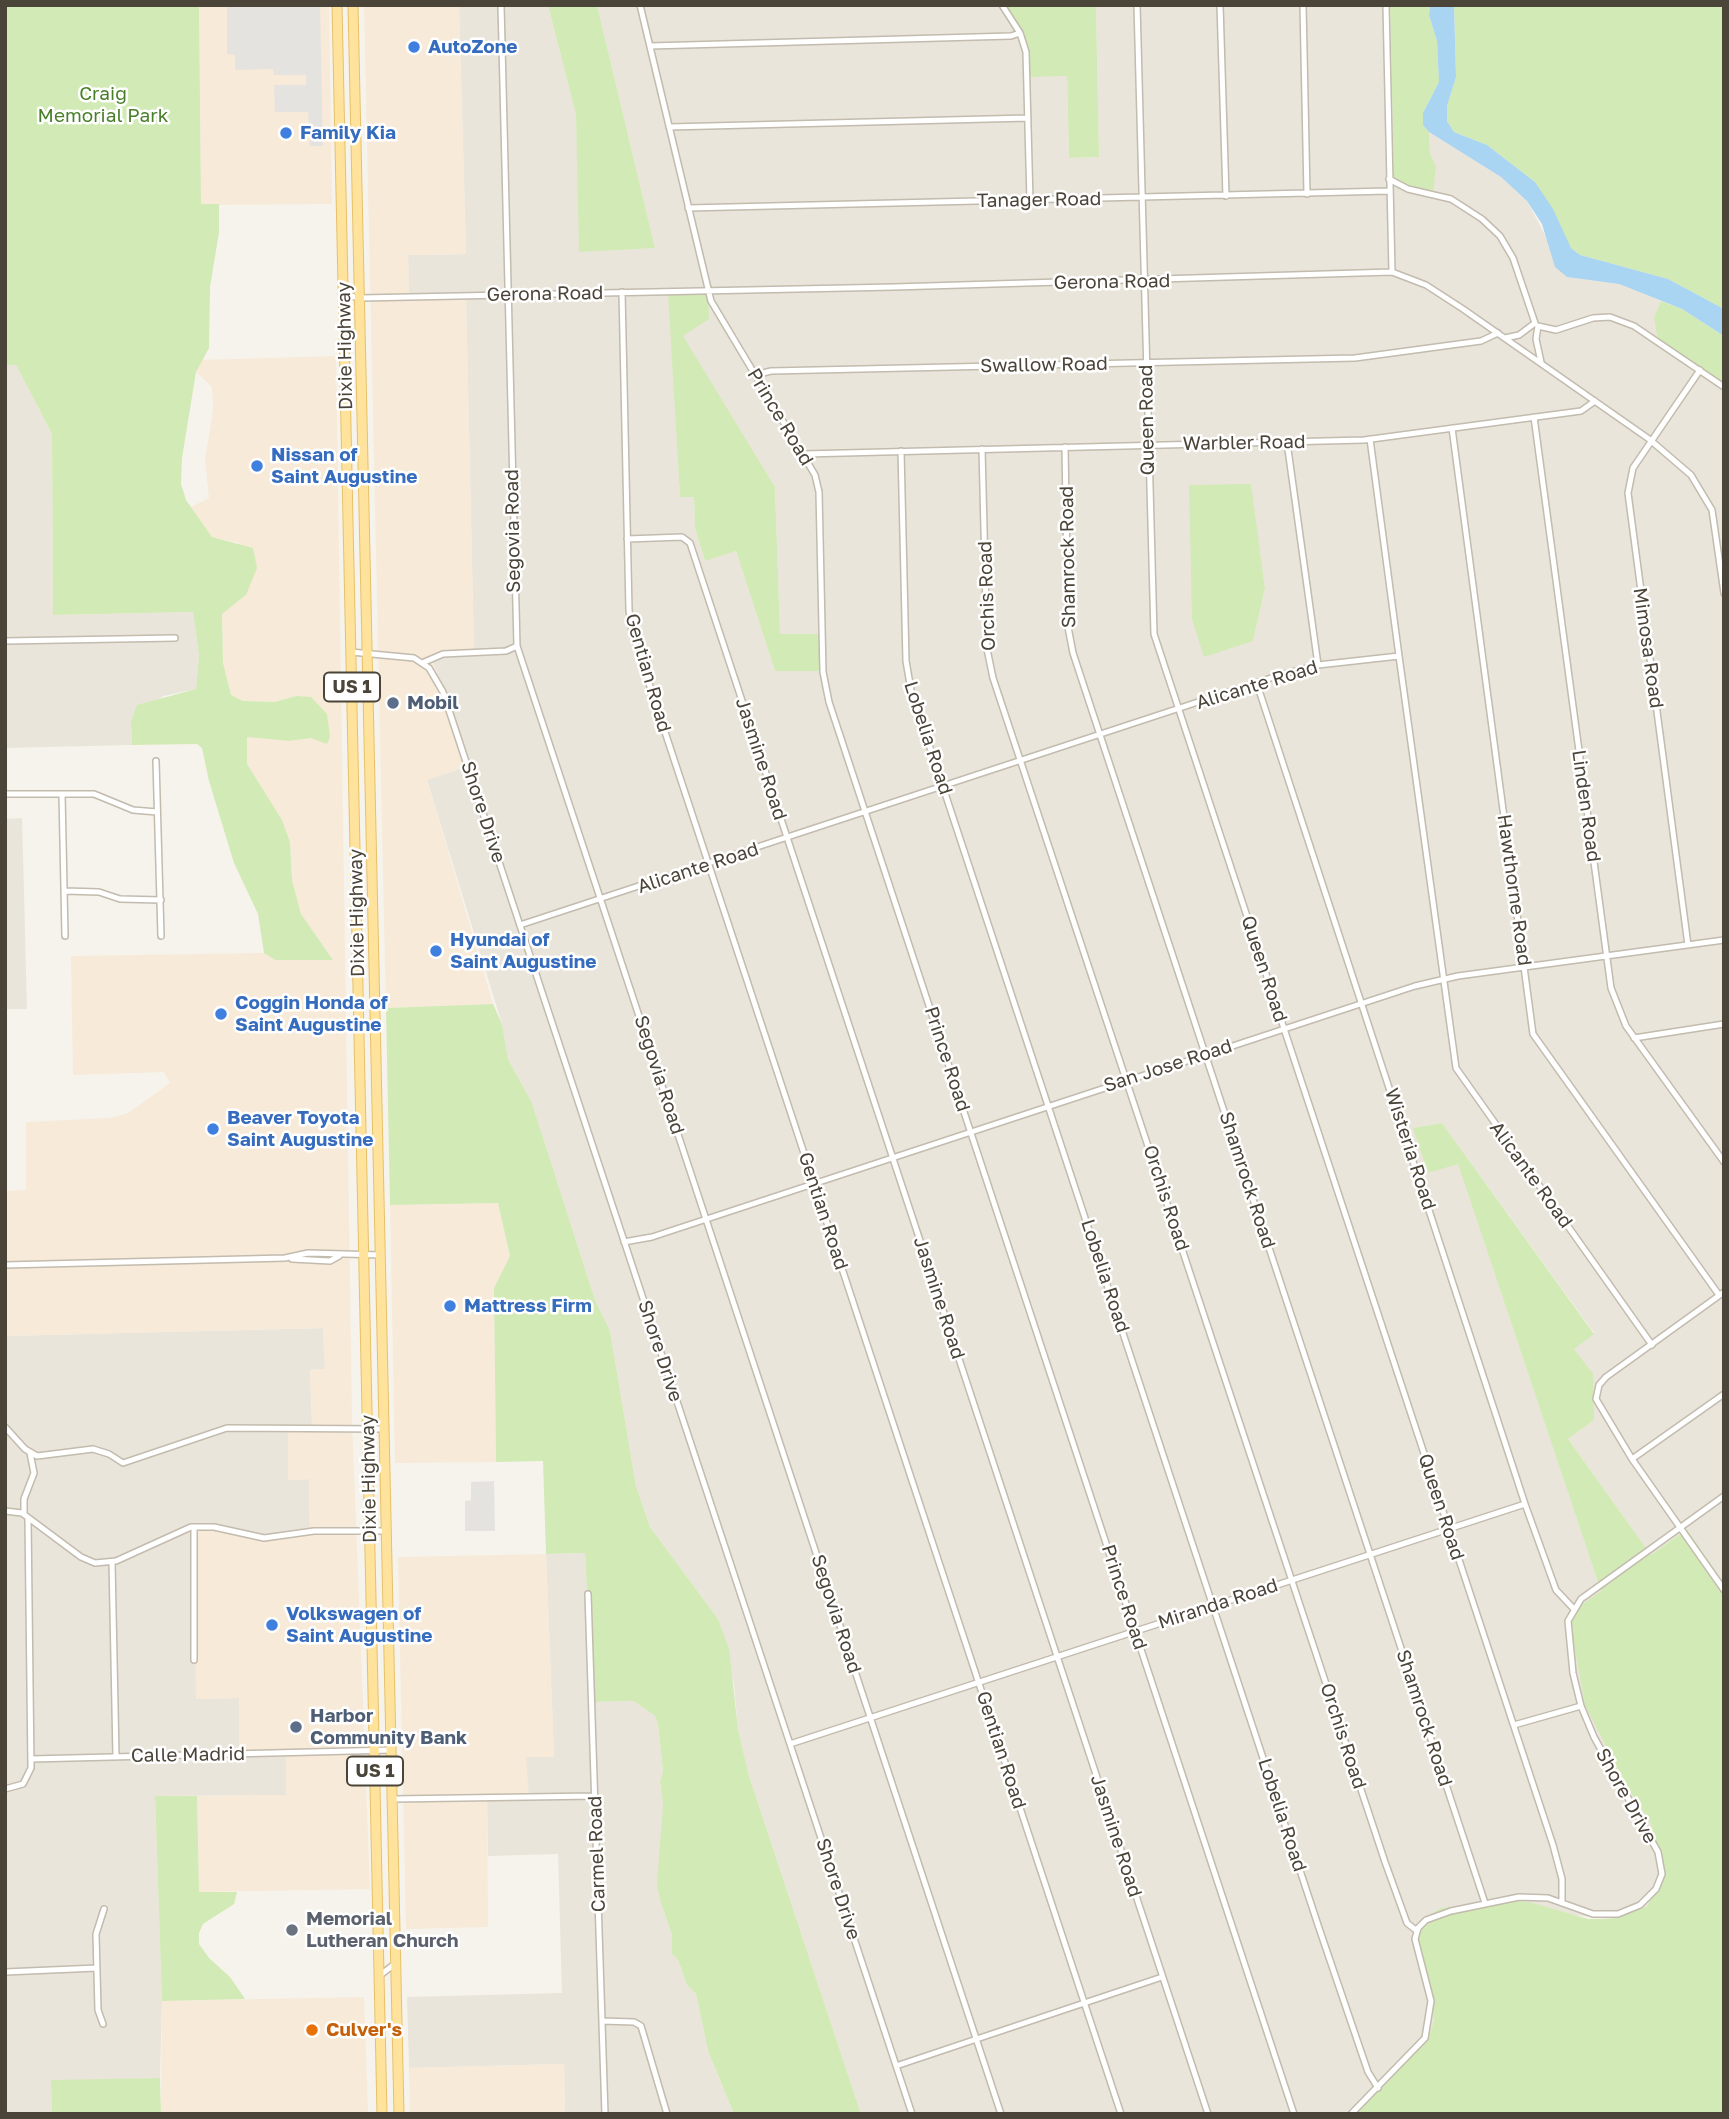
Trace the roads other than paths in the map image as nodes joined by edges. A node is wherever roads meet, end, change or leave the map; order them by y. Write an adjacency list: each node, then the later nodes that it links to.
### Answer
1 (337, 5): 10 (main road, Dixie Highway / US 1)
2 (354, 5): 11 (main road, US 1)
3 (501, 5): 27 (street, Segovia Road)
4 (640, 5): 13 (street, Prince Road)
5 (1002, 5): 12 (street)
6 (1138, 5): 20 (street, Queen Road)
7 (1220, 5): 19 (street)
8 (1303, 5): 18 (street)
9 (1387, 5): 16 (street)
10 (338, 23): 11 (main road); 28 (main road, Dixie Highway / US 1)
11 (354, 23): 29 (main road, US 1)
12 (1020, 33): 13 (street); 14 (street)
13 (650, 46): 15 (street, Prince Road)
14 (1028, 118): 15 (street); 21 (street)
15 (669, 127): 22 (street, Prince Road)
16 (1389, 180): 17 (street); 31 (street)
17 (1390, 191): 18 (street, Tanager Road); 23 (street)
18 (1307, 194): 19 (street, Tanager Road)
19 (1226, 196): 20 (street, Tanager Road)
20 (1142, 198): 21 (street, Tanager Road); 24 (street, Queen Road)
21 (1030, 201): 22 (street, Tanager Road)
22 (688, 208): 25 (street, Prince Road)
23 (1392, 272): 24 (street, Gerona Road); 30 (street, Gerona Road)
24 (1144, 281): 25 (street, Gerona Road); 32 (street, Queen Road)
25 (708, 290): 26 (street, Gerona Road); 35 (street, Prince Road)
26 (622, 292): 27 (street, Gerona Road); 50 (street, Gentian Road)
27 (507, 294): 29 (street, Gerona Road); 54 (street, Segovia Road)
28 (344, 295): 29 (street, Gerona Road); 48 (main road, Dixie Highway / US 1)
29 (361, 298): 49 (main road, US 1)
30 (1498, 333): 31 (street, Gerona Road); 32 (street, Swallow Road)
31 (1504, 338): 33 (street, Gerona Road)
32 (1146, 363): 35 (street, Swallow Road); 43 (street, Queen Road)
33 (1541, 363): 34 (street); 37 (street, Gerona Road)
34 (1700, 370): 36 (street); 41 (street, Mimosa Road)
35 (755, 375): 47 (street, Prince Road)
36 (1724, 387)
37 (1595, 401): 38 (street, Warbler Road); 41 (street, Gerona Road)
38 (1534, 417): 39 (street, Warbler Road); 82 (street, Linden Road)
39 (1452, 428): 40 (street, Warbler Road); 83 (street, Hawthorne Road)
40 (1370, 439): 42 (street, Warbler Road); 57 (street)
41 (1651, 440): 51 (street, Gerona Road); 81 (street, Mimosa Road)
42 (1287, 442): 43 (street, Warbler Road); 59 (street)
43 (1147, 446): 44 (street, Warbler Road); 61 (street, Queen Road)
44 (1065, 447): 45 (street, Warbler Road); 62 (street, Shamrock Road)
45 (982, 449): 46 (street, Warbler Road); 64 (street, Orchis Road)
46 (901, 451): 47 (street, Warbler Road); 65 (street, Lobelia Road)
47 (804, 454): 69 (street, Prince Road)
48 (347, 470): 49 (main road); 55 (main road, Dixie Highway / US 1)
49 (363, 470): 56 (main road, US 1)
50 (627, 539): 70 (street, Jasmine Road); 71 (street, Gentian Road)
51 (1724, 593)
52 (175, 638): 53 (street)
53 (5, 641)
54 (517, 646): 58 (street); 74 (street, Segovia Road)
55 (351, 652): 56 (street); 76 (main road, Dixie Highway / US 1)
56 (368, 652): 58 (street); 75 (main road, US 1)
57 (1399, 656): 59 (street, Alicante Road); 84 (street, Alicante Road)
58 (422, 663): 77 (street, Shore Drive)
59 (1318, 665): 60 (street, Alicante Road)
60 (1257, 684): 61 (street, Alicante Road); 85 (street, Wisteria Road)
61 (1178, 709): 62 (street, Alicante Road); 87 (street, Queen Road)
62 (1101, 736): 64 (street, Alicante Road); 89 (street, Shamrock Road)
63 (156, 761): 68 (street)
64 (1021, 761): 65 (street, Alicante Road); 90 (street, Orchis Road)
65 (944, 787): 69 (street, Alicante Road); 91 (street, Lobelia Road)
66 (5, 794): 67 (street)
67 (62, 794): 68 (street); 72 (street)
68 (157, 812): 73 (street)
69 (866, 812): 70 (street, Alicante Road); 94 (street, Prince Road)
70 (788, 838): 71 (street, Alicante Road); 95 (street, Jasmine Road)
71 (709, 864): 74 (street, Alicante Road); 97 (street, Gentian Road)
72 (65, 891): 73 (street); 78 (street)
73 (161, 900): 79 (street)
74 (601, 900): 77 (street, Alicante Road); 98 (street, Segovia Road)
75 (374, 911): 76 (main road); 93 (main road, US 1)
76 (357, 912): 92 (main road, Dixie Highway / US 1)
77 (520, 925): 99 (street, Shore Drive)
78 (65, 936)
79 (161, 936)
80 (1724, 940): 81 (street, San Jose Road)
81 (1688, 945): 82 (street, San Jose Road)
82 (1606, 956): 83 (street, San Jose Road); 88 (street, Linden Road)
83 (1524, 968): 84 (street, San Jose Road); 103 (street, Hawthorne Road)
84 (1443, 979): 85 (street, San Jose Road); 104 (street, Alicante Road)
85 (1362, 1003): 87 (street, San Jose Road); 112 (street, Wisteria Road)
86 (1724, 1024): 88 (street)
87 (1283, 1028): 89 (street, San Jose Road); 117 (street, Queen Road)
88 (1634, 1038): 96 (street, Linden Road)
89 (1206, 1054): 90 (street, San Jose Road); 120 (street, Shamrock Road)
90 (1127, 1080): 91 (street, San Jose Road); 122 (street, Orchis Road)
91 (1049, 1106): 94 (street, San Jose Road); 125 (street, Lobelia Road)
92 (361, 1118): 93 (main road); 101 (main road, Dixie Highway / US 1)
93 (378, 1118): 100 (main road, US 1)
94 (971, 1132): 95 (street, San Jose Road); 127 (street, Prince Road)
95 (892, 1158): 97 (street, San Jose Road); 128 (street, Jasmine Road)
96 (1724, 1162)
97 (814, 1184): 98 (street, San Jose Road); 130 (street, Gentian Road)
98 (706, 1219): 99 (street, San Jose Road); 132 (street, Segovia Road)
99 (624, 1242): 134 (street, Shore Drive)
100 (381, 1255): 101 (street); 108 (main road, US 1)
101 (364, 1256): 102 (street); 107 (main road, Dixie Highway / US 1)
102 (5, 1265)
103 (1722, 1294): 104 (street)
104 (1652, 1345): 110 (street)
105 (1724, 1394): 110 (street)
106 (5, 1427): 109 (street)
107 (368, 1428): 108 (street); 109 (street); 118 (main road, Dixie Highway / US 1)
108 (384, 1429): 119 (main road, US 1)
109 (30, 1453): 114 (street)
110 (1632, 1460): 116 (street)
111 (1724, 1496): 116 (street)
112 (1525, 1504): 117 (street, Miranda Road); 126 (street, Wisteria Road)
113 (5, 1511): 114 (street)
114 (26, 1517): 121 (street); 138 (street)
115 (194, 1527): 118 (street); 121 (street); 129 (street)
116 (1681, 1528): 123 (street); 126 (street)
117 (1448, 1529): 120 (street, Miranda Road); 133 (street, Queen Road)
118 (370, 1531): 119 (street); 136 (main road, Dixie Highway / US 1)
119 (387, 1531): 135 (main road, US 1)
120 (1370, 1554): 122 (street, Miranda Road); 142 (street, Shamrock Road)
121 (112, 1562): 137 (street)
122 (1292, 1580): 125 (street, Miranda Road); 145 (street, Orchis Road)
123 (1724, 1590)
124 (588, 1594): 140 (street, Carmel Road)
125 (1213, 1606): 127 (street, Miranda Road); 156 (street, Lobelia Road)
126 (1573, 1608): 131 (street, Shore Drive)
127 (1135, 1632): 128 (street, Miranda Road); 165 (street, Prince Road)
128 (1057, 1657): 130 (street, Miranda Road); 150 (street, Jasmine Road)
129 (194, 1660)
130 (979, 1683): 132 (street, Miranda Road); 151 (street, Gentian Road)
131 (1581, 1706): 133 (street); 143 (street, Shore Drive)
132 (871, 1718): 134 (street, Miranda Road); 154 (street, Segovia Road)
133 (1514, 1725): 143 (street, Queen Road)
134 (790, 1744): 155 (street, Shore Drive)
135 (392, 1750): 136 (street, Calle Madrid); 141 (main road, US 1)
136 (375, 1751): 137 (street, Calle Madrid); 149 (main road, Dixie Highway / US 1)
137 (116, 1756): 138 (street, Calle Madrid)
138 (31, 1759): 139 (street)
139 (5, 1789)
140 (596, 1796): 141 (street); 152 (street, Carmel Road)
141 (393, 1800): 146 (main road, US 1)
142 (1485, 1903): 143 (street, Shore Drive); 145 (street, Shore Drive)
143 (1562, 1903)
144 (104, 1909): 147 (street)
145 (1417, 1931): 156 (street)
146 (396, 1963): 149 (street); 158 (main road, US 1)
147 (97, 1968): 148 (street); 153 (street)
148 (5, 1972)
149 (379, 1976): 157 (main road, Dixie Highway / US 1)
150 (1162, 1977): 151 (street); 164 (street, Jasmine Road)
151 (1084, 2003): 154 (street); 163 (street, Gentian Road)
152 (602, 2021): 159 (street, Carmel Road); 160 (street)
153 (103, 2024)
154 (975, 2039): 155 (street); 162 (street, Segovia Road)
155 (896, 2066): 161 (street, Shore Drive)
156 (1378, 2088): 166 (street)
157 (382, 2114)
158 (399, 2114)
159 (606, 2114)
160 (667, 2114)
161 (912, 2114)
162 (1001, 2114)
163 (1121, 2114)
164 (1208, 2114)
165 (1294, 2114)
166 (1351, 2114)

